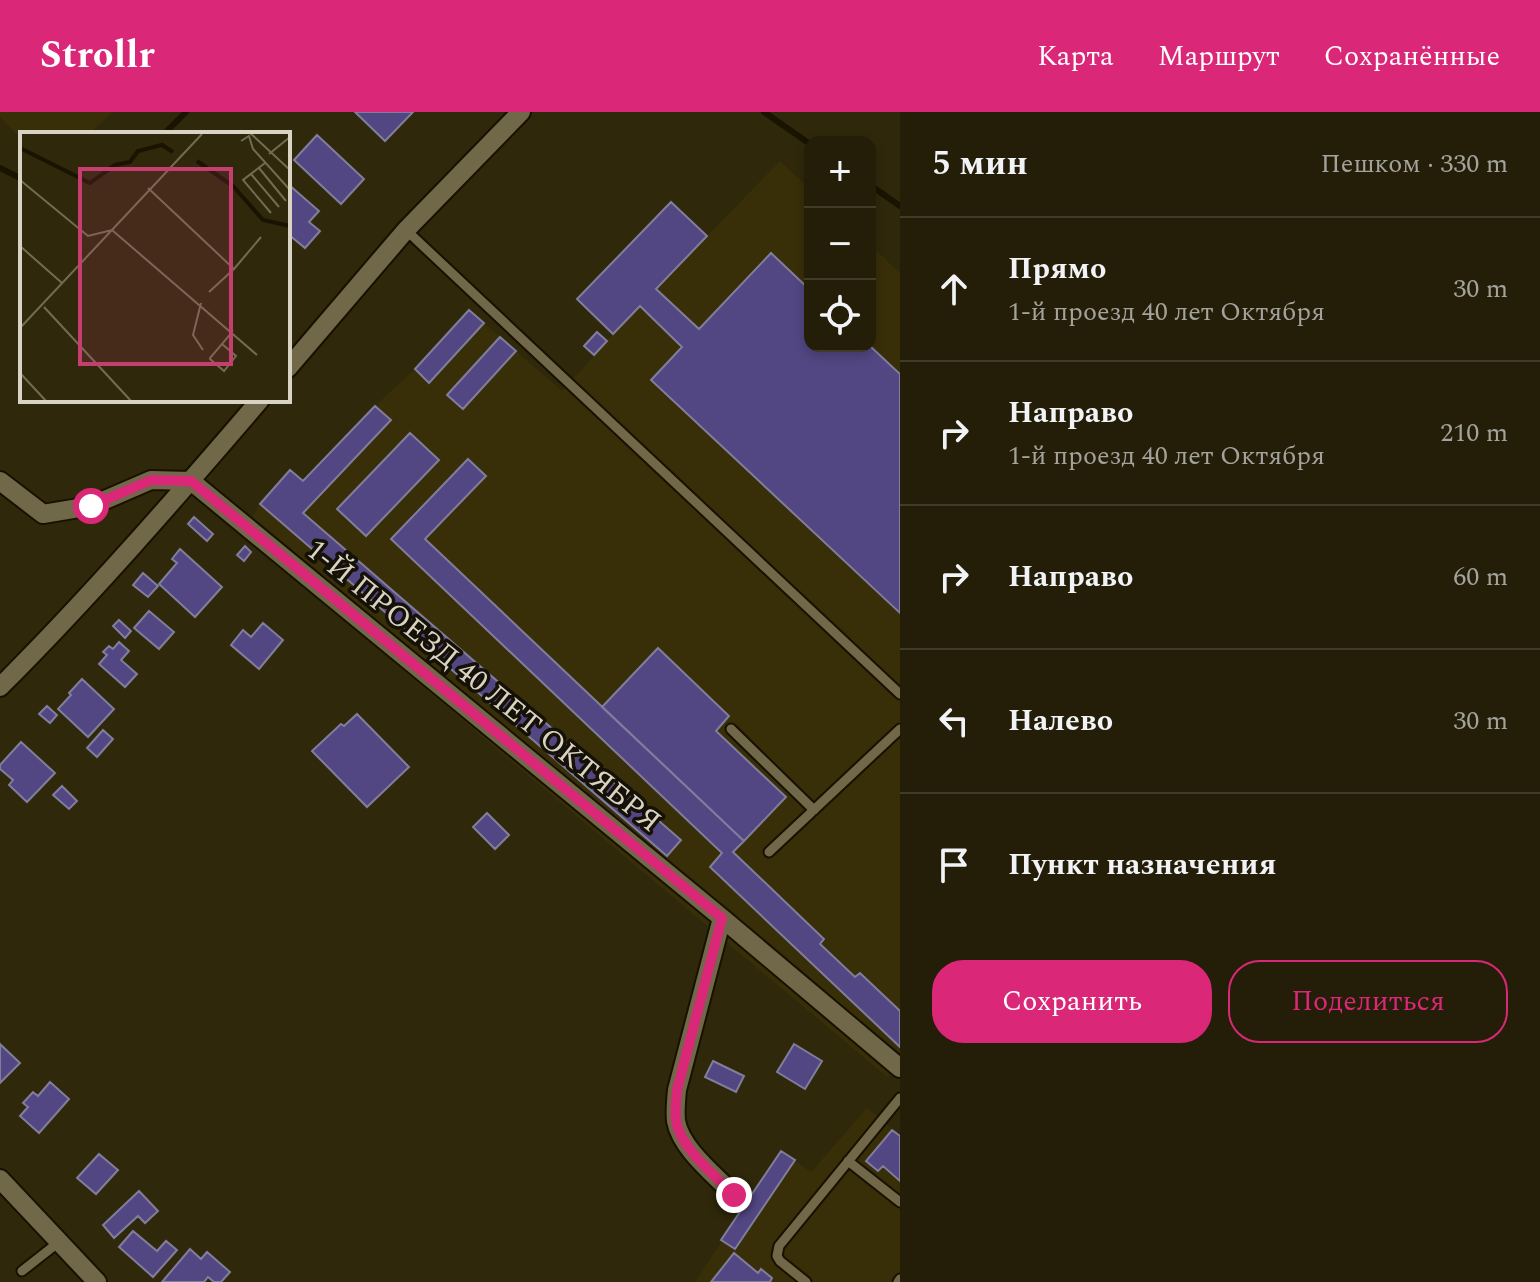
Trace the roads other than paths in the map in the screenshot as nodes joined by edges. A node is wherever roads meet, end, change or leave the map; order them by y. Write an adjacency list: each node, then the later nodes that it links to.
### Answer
1 (521, 112): 2 (street)
2 (406, 230): 3 (street); 8 (lane)
3 (290, 366)
4 (258, 402): 6 (street)
5 (0, 481): 6 (street)
6 (191, 481): 7 (street); 13 (street, 1-Й ПРОЕЗД 40 ЛЕТ ОКТЯБРЯ)
7 (0, 687)
8 (900, 694)
9 (731, 729): 11 (lane)
10 (900, 729): 11 (lane)
11 (814, 810): 12 (lane)
12 (769, 852)
13 (722, 918): 14 (street, 1-Й ПРОЕЗД 40 ЛЕТ ОКТЯБРЯ); 18 (street)
14 (900, 1068)
15 (900, 1098): 16 (lane)
16 (848, 1161): 19 (lane); 23 (lane)
17 (0, 1179): 20 (street)
18 (734, 1195)
19 (900, 1202)
20 (59, 1242): 21 (lane); 22 (street)
21 (22, 1271)
22 (97, 1282)
23 (806, 1282)

